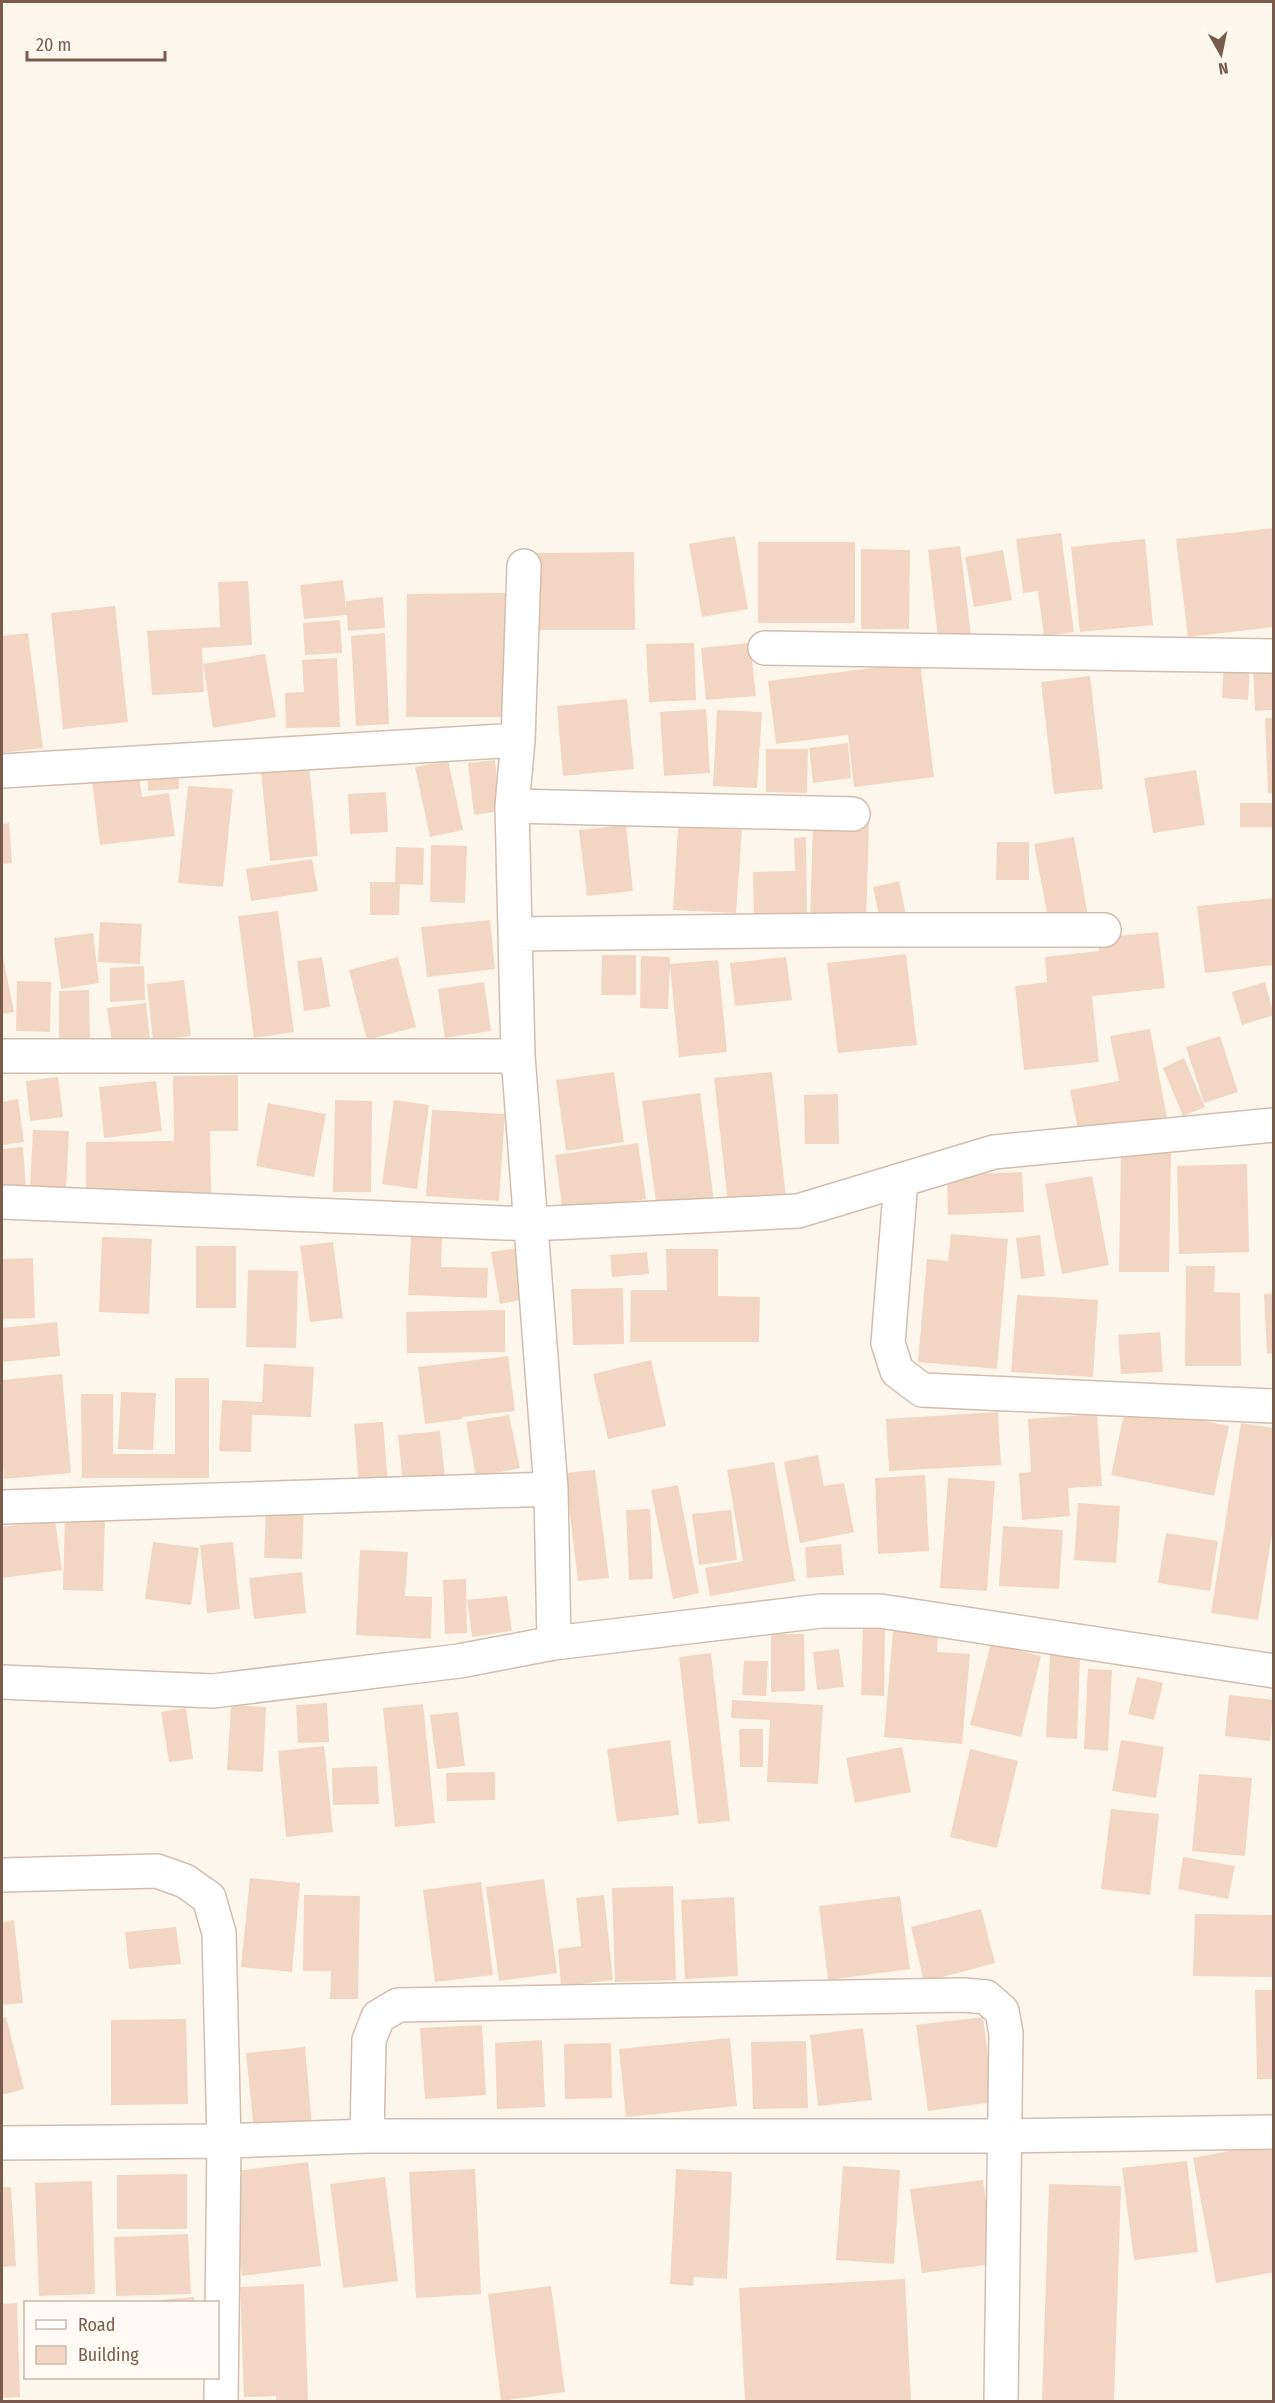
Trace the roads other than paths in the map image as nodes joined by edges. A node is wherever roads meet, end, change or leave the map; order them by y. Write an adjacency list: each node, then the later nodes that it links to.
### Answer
1 (524, 566): 4 (street)
2 (765, 648): 3 (street)
3 (1274, 656)
4 (518, 740): 5 (street); 6 (street)
5 (2, 771)
6 (512, 806): 7 (street); 9 (street)
7 (853, 814)
8 (1104, 930): 9 (street)
9 (517, 934): 11 (street)
10 (2, 1056): 11 (street)
11 (518, 1056): 15 (street)
12 (1274, 1125): 13 (street)
13 (901, 1180): 15 (street); 16 (street)
14 (2, 1202): 15 (street)
15 (530, 1224): 17 (street)
16 (1274, 1406)
17 (551, 1490): 18 (street); 19 (street)
18 (2, 1507)
19 (554, 1643): 20 (street); 21 (street)
20 (1274, 1671)
21 (2, 1682)
22 (2, 1875): 26 (street)
23 (1274, 2132): 25 (street)
24 (367, 2136): 25 (street); 25 (street); 26 (street)
25 (1004, 2136): 29 (street)
26 (224, 2141): 27 (street); 28 (street)
27 (2, 2143)
28 (220, 2402)
29 (1001, 2402)

